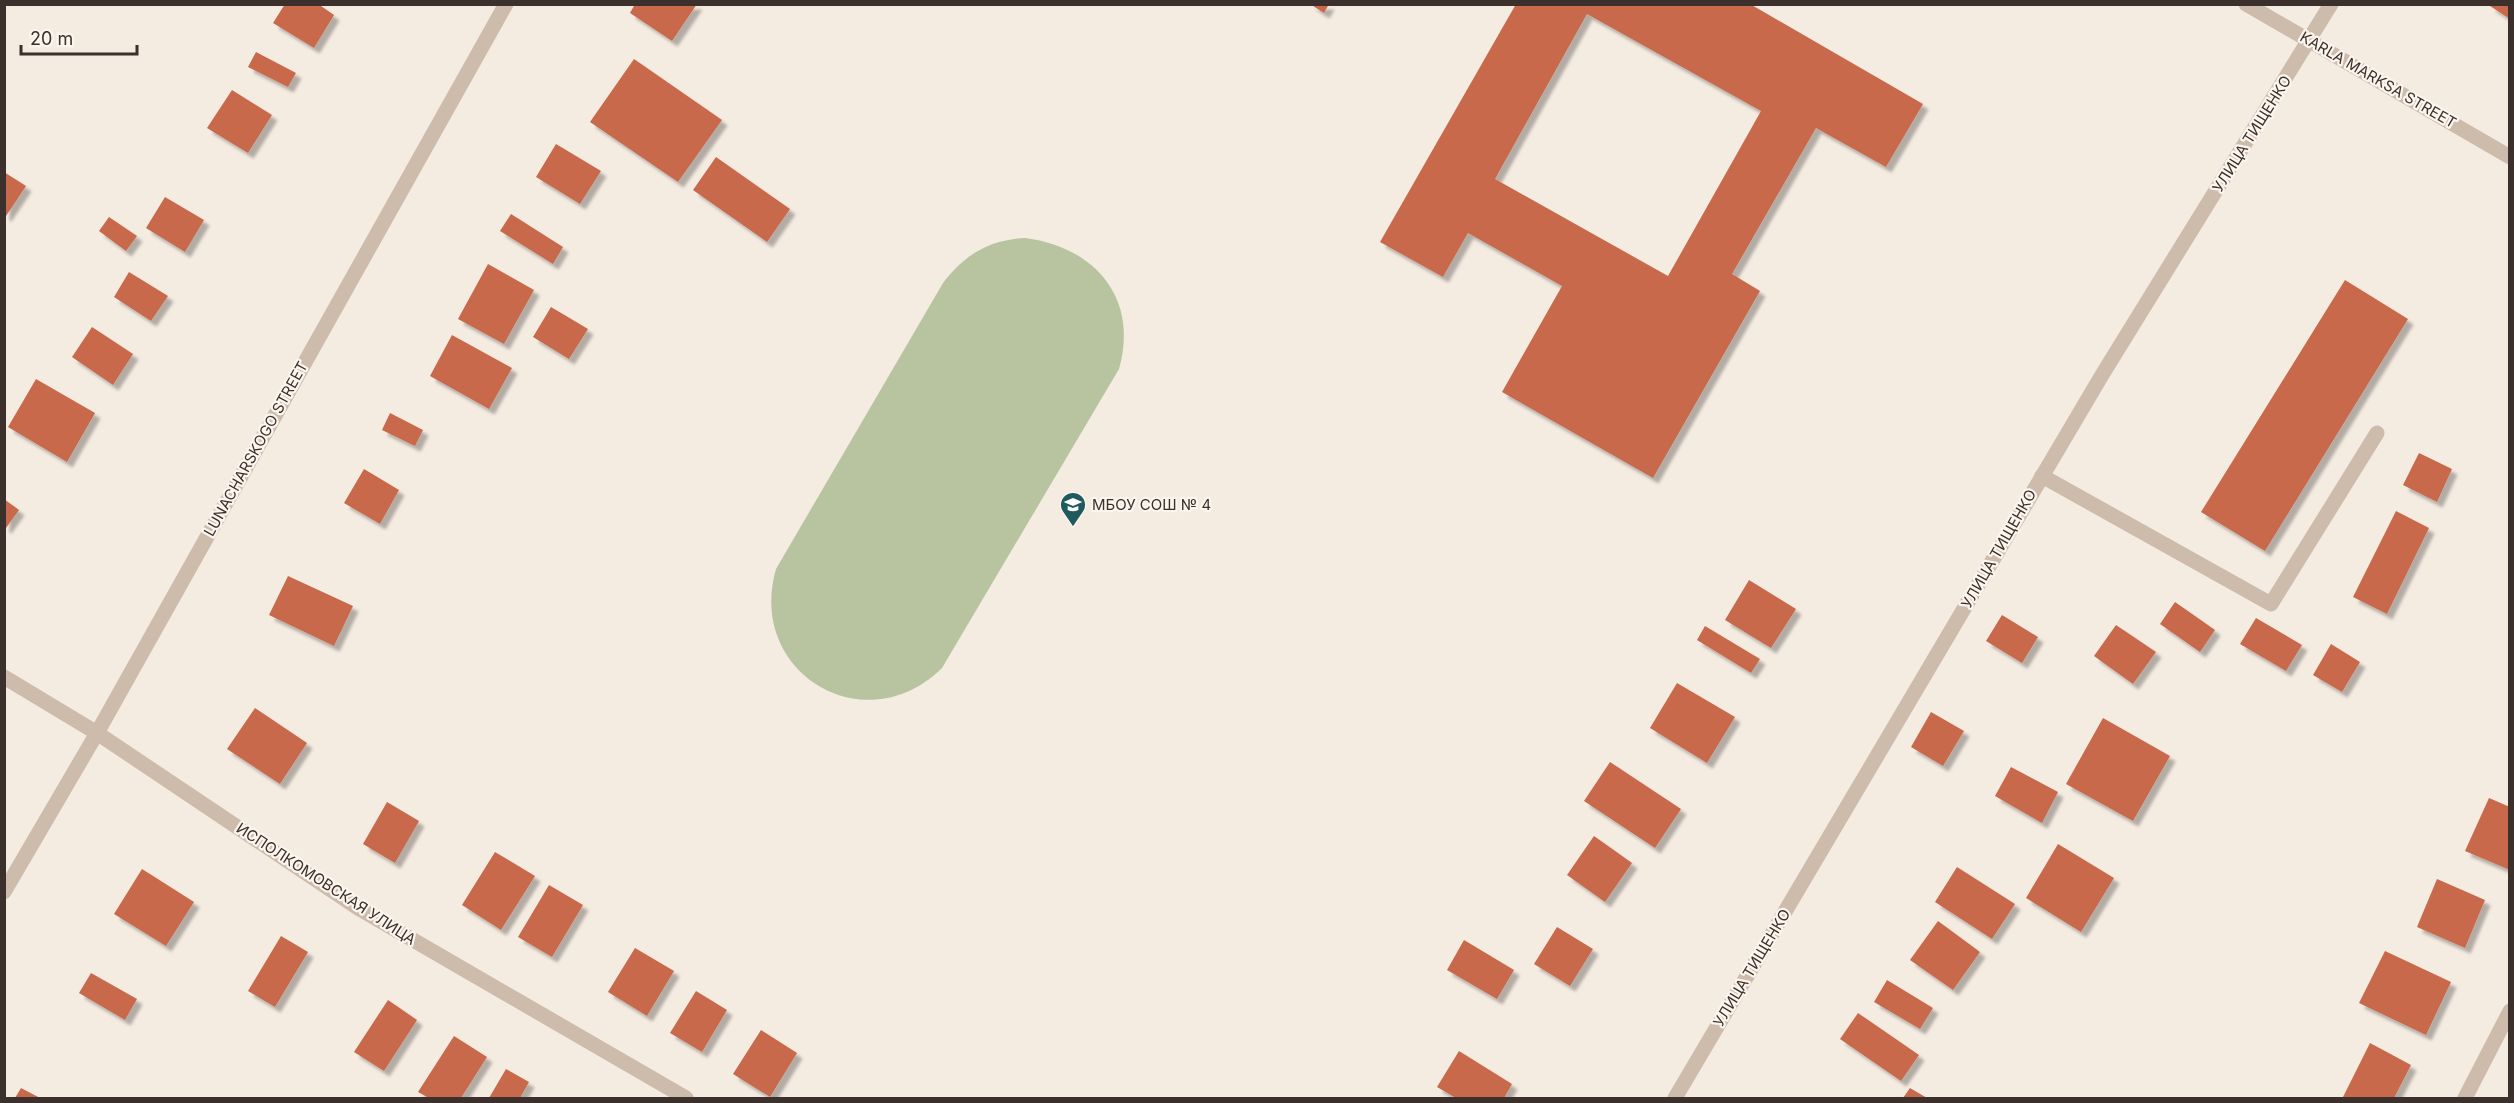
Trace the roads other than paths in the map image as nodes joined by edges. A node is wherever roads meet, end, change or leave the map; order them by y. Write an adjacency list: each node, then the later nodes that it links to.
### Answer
1 (506, 4): 9 (street, LUNACHARSKOGO STREET)
2 (2246, 4): 4 (street, KARLA MARKSA STREET)
3 (2331, 4): 4 (street, УЛИЦА ТИЩЕНКО)
4 (2310, 41): 5 (street, KARLA MARKSA STREET); 7 (street, УЛИЦА ТИЩЕНКО)
5 (2510, 157)
6 (2377, 433): 7 (street)
7 (2042, 476): 13 (street, УЛИЦА ТИЩЕНКО)
8 (4, 677): 9 (street, ИСПОЛКОМОВСКАЯ УЛИЦА)
9 (97, 733): 10 (street, LUNACHARSKOGO STREET); 12 (street, ИСПОЛКОМОВСКАЯ УЛИЦА)
10 (4, 892)
11 (2510, 1011): 14 (street)
12 (686, 1098)
13 (1675, 1098)
14 (2465, 1098)

